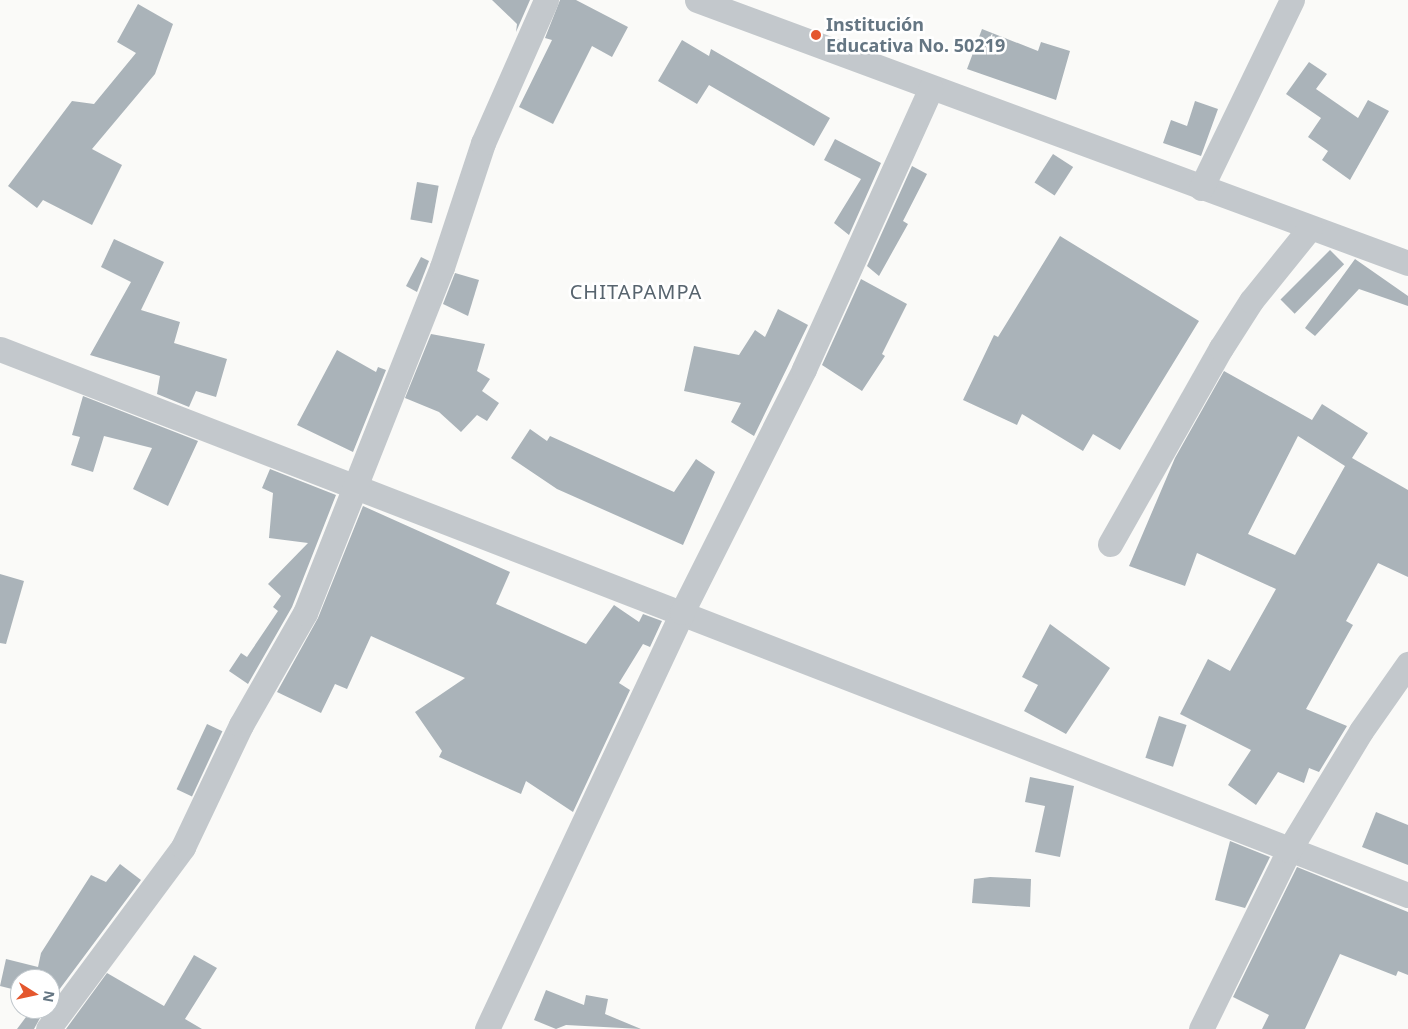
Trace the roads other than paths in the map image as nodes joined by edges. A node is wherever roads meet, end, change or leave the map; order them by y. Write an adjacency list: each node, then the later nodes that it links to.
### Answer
1 (546, 0): 9 (street)
2 (698, 0): 4 (street)
3 (1292, 0): 5 (street)
4 (931, 88): 5 (street); 11 (street)
5 (1201, 188): 6 (street)
6 (1310, 228): 7 (street); 10 (street)
7 (1408, 263)
8 (0, 349): 9 (street)
9 (356, 489): 11 (street); 15 (street)
10 (1110, 544)
11 (682, 612): 13 (street); 16 (street)
12 (1408, 664): 13 (street)
13 (1289, 850): 14 (street); 17 (street)
14 (1408, 895)
15 (48, 1029)
16 (487, 1029)
17 (1201, 1029)

